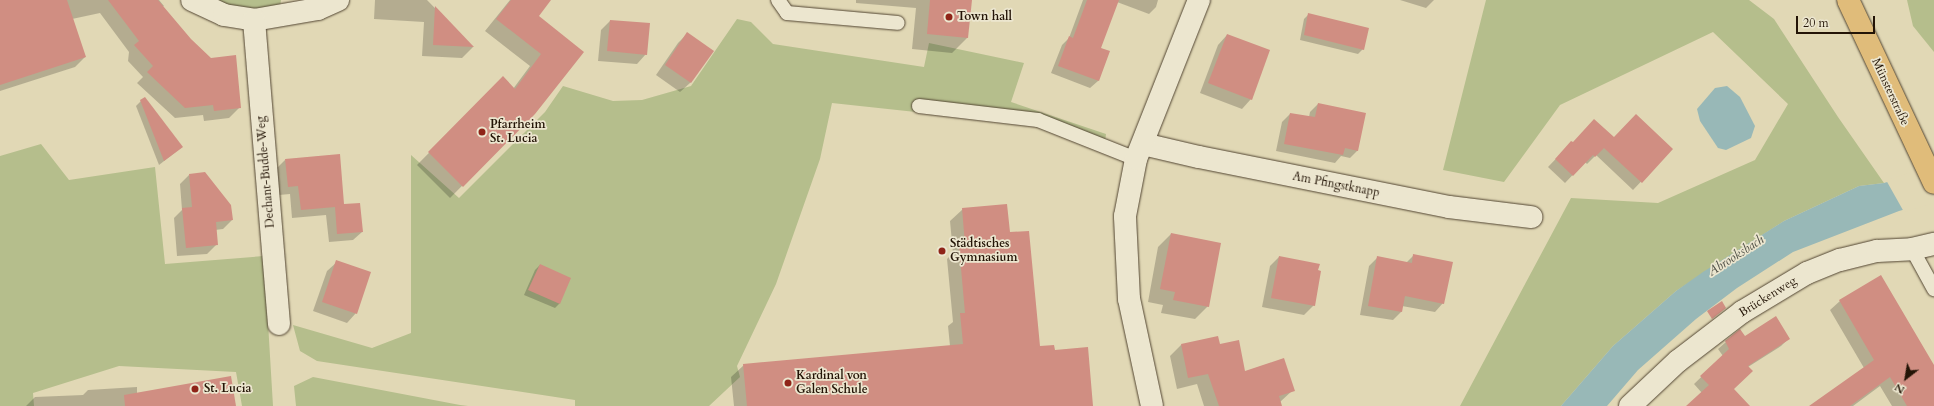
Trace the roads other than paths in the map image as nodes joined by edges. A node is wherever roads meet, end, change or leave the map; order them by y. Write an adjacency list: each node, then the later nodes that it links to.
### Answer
1 (192, 0): 6 (street)
2 (338, 0): 6 (street)
3 (778, 0): 7 (lane)
4 (1199, 0): 9 (street)
5 (1848, 0): 10 (main road, Münsterstraße)
6 (254, 20): 15 (street, Dechant-Budde-Weg)
7 (898, 23)
8 (919, 106): 9 (lane)
9 (1140, 151): 11 (street, Am Pfingstknapp); 16 (street)
10 (1934, 183)
11 (1531, 217)
12 (1934, 244): 13 (street, Brückenweg)
13 (1912, 249): 14 (lane); 17 (street, Brückenweg)
14 (1934, 289)
15 (279, 324)
16 (1152, 406)
17 (1630, 406)

